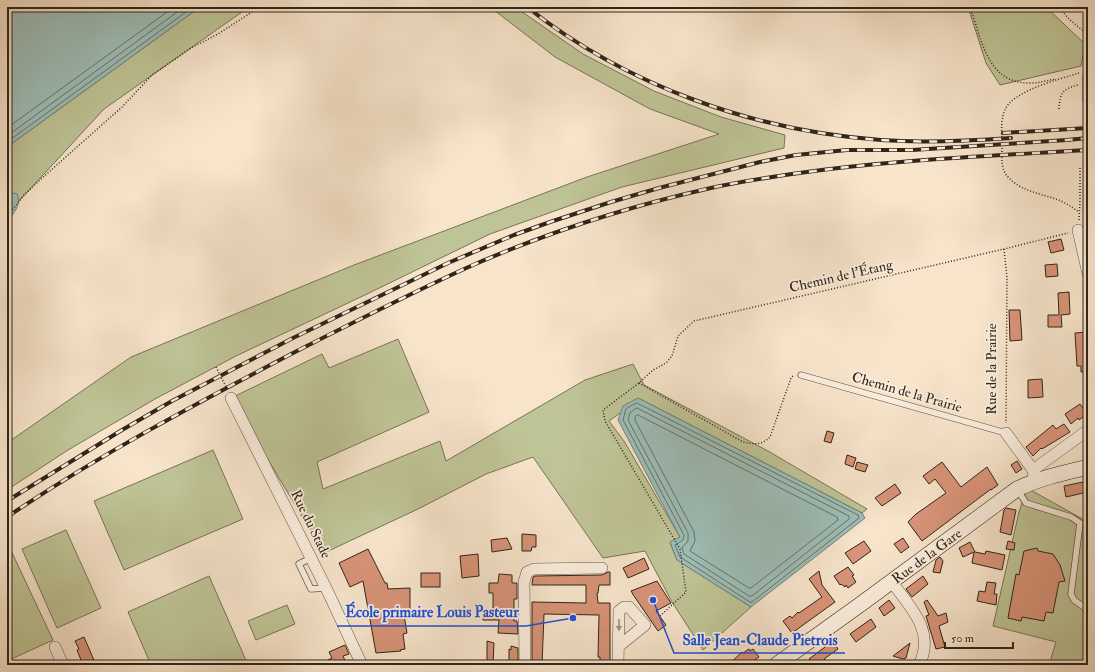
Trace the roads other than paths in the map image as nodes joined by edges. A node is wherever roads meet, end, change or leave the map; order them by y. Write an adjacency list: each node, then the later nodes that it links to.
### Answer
1 (1084, 75): 2 (street)
2 (1088, 82): 3 (street)
3 (1088, 99)
4 (1078, 230): 5 (street)
5 (1088, 274)
6 (801, 375): 9 (lane, Chemin de la Prairie)
7 (232, 398): 19 (street, Rue du Stade)
8 (1088, 430): 11 (street)
9 (1006, 433): 11 (street, Rue de la Prairie)
10 (1088, 467): 11 (main road, Rue de la Gare)
11 (1034, 476): 12 (main road, Rue de la Gare)
12 (1017, 489): 14 (main road, Rue de la Gare); 15 (lane)
13 (602, 568): 20 (street)
14 (891, 582): 22 (main road, Rue de la Gare); 23 (street)
15 (1088, 610)
16 (619, 646): 21 (street)
17 (55, 647): 18 (street)
18 (63, 665)
19 (362, 665)
20 (525, 665)
21 (618, 665)
22 (776, 665)
23 (919, 665)

